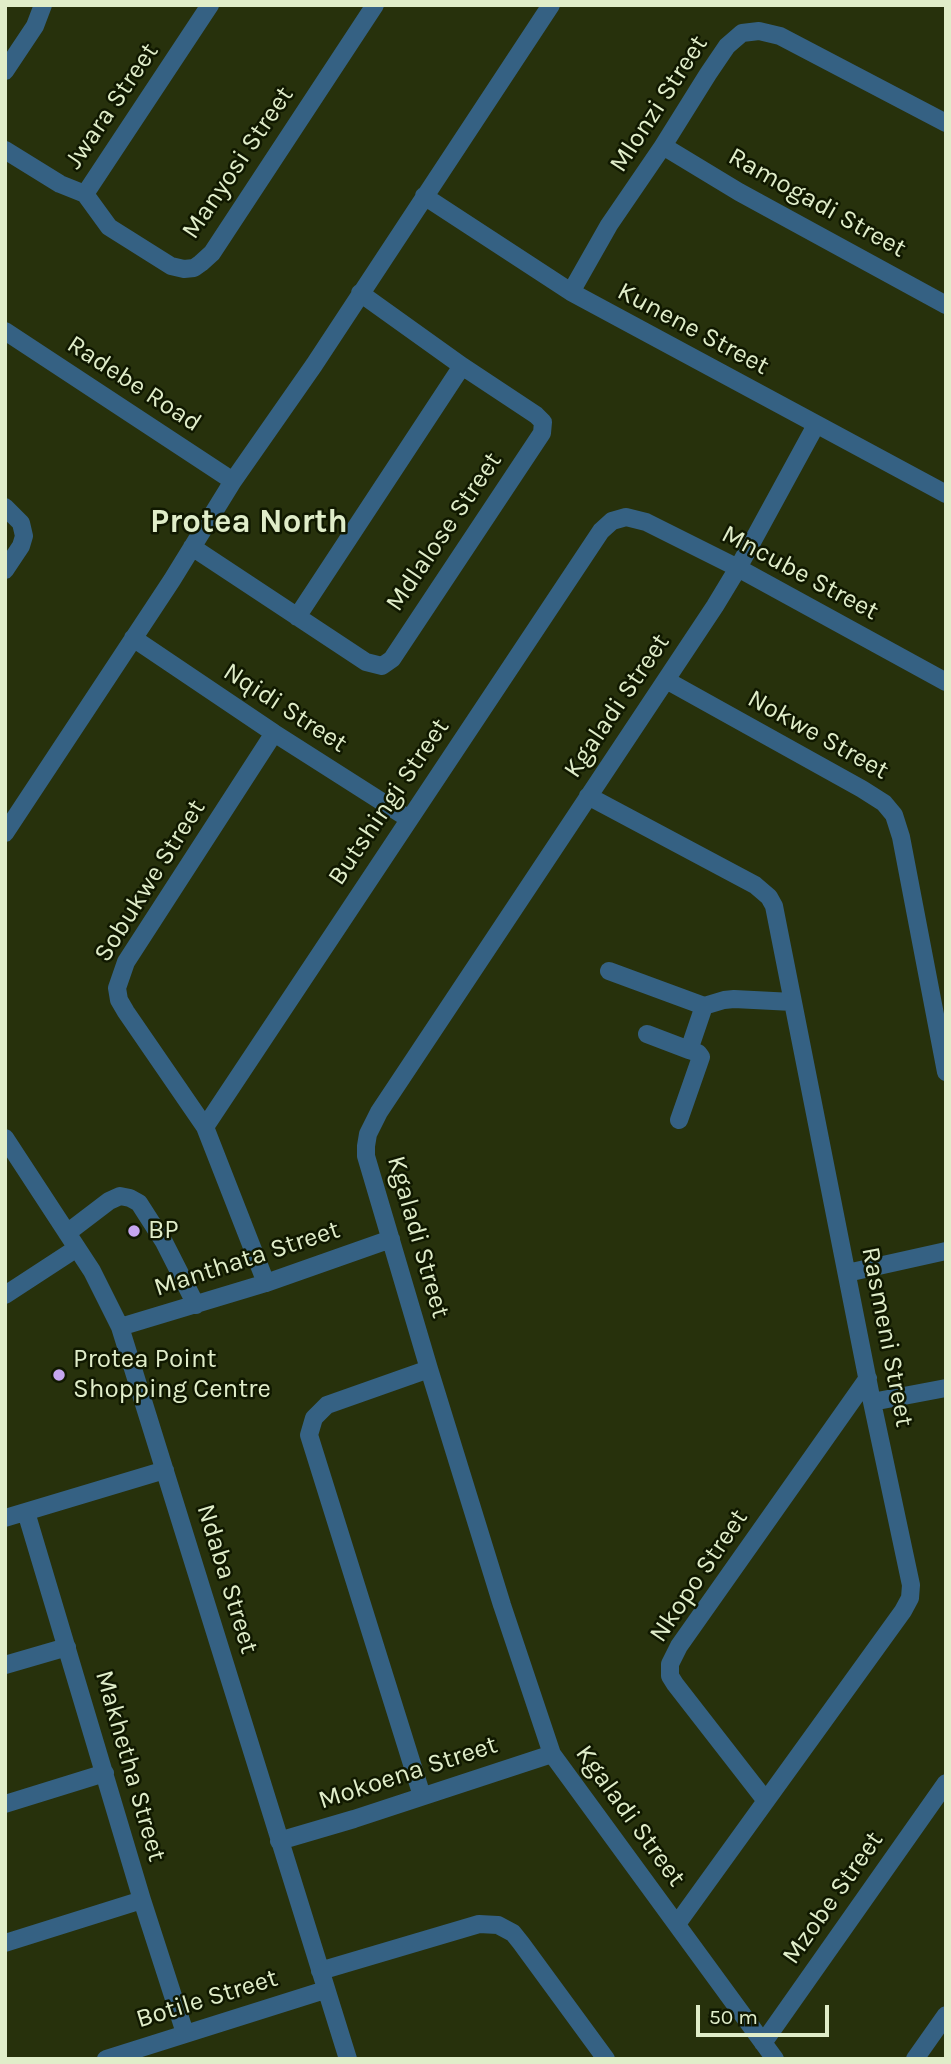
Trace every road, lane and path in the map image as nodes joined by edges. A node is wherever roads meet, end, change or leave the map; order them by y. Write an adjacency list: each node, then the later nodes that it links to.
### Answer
1 (43, 5): 5 (street)
2 (210, 5): 9 (street, Jwara Street)
3 (375, 5): 9 (street, Manyosi Street)
4 (551, 5): 10 (street)
5 (5, 71)
6 (946, 123): 7 (street, Mlonzi Street)
7 (663, 146): 11 (street, Mlonzi Street); 13 (street, Ramogadi Street)
8 (5, 150): 9 (street, Jwara Street)
9 (85, 194)
10 (424, 196): 11 (street, Kunene Street); 12 (street)
11 (571, 292): 16 (street, Kunene Street)
12 (360, 293): 15 (street, Mdlalose Street); 17 (street)
13 (946, 305)
14 (5, 331): 17 (street, Radebe Road)
15 (462, 366): 24 (street); 24 (street, Mdlalose Street)
16 (816, 425): 18 (street, Kunene Street); 22 (street, Kgaladi Street)
17 (233, 481): 21 (street)
18 (946, 494)
19 (5, 507): 23 (street)
20 (626, 517): 22 (street, Mncube Street); 30 (street, Butshingi Street)
21 (192, 547): 24 (street, Mdlalose Street); 25 (street)
22 (738, 568): 26 (street, Kgaladi Street); 27 (street, Mncube Street)
23 (5, 570)
24 (297, 617)
25 (133, 638): 28 (street, Nqidi Street); 31 (street)
26 (666, 681): 29 (street, Kgaladi Street); 37 (street, Nokwe Street)
27 (946, 682)
28 (274, 733): 30 (street, Nqidi Street); 39 (street, Sobukwe Street)
29 (588, 796): 33 (street, Rasmeni Street); 41 (street, Kgaladi Street)
30 (410, 819): 39 (street, Butshingi Street)
31 (5, 833)
32 (609, 971): 34 (street)
33 (793, 1002): 34 (street); 44 (street, Rasmeni Street)
34 (704, 1006): 36 (street)
35 (647, 1034): 36 (street)
36 (689, 1049): 38 (street)
37 (946, 1072)
38 (679, 1120)
39 (205, 1127): 45 (street, Sobukwe Street)
40 (5, 1138): 42 (street, Ndaba Street)
41 (391, 1239): 45 (street, Manthata Street); 49 (street, Kgaladi Street)
42 (72, 1241): 46 (street); 47 (street); 48 (street, Ndaba Street)
43 (946, 1251): 44 (street)
44 (847, 1273): 50 (street, Rasmeni Street)
45 (266, 1283): 47 (street, Manthata Street)
46 (5, 1295)
47 (196, 1306): 48 (street, Manthata Street)
48 (120, 1326): 53 (street, Ndaba Street)
49 (429, 1369): 58 (street, Kgaladi Street); 61 (street)
50 (868, 1378): 52 (street, Rasmeni Street); 62 (street, Nkopo Street)
51 (946, 1388): 52 (street)
52 (872, 1402): 62 (street, Rasmeni Street)
53 (165, 1470): 54 (street); 64 (street, Ndaba Street)
54 (26, 1512): 55 (street); 56 (street, Makhetha Street)
55 (5, 1518)
56 (67, 1647): 57 (street); 59 (street, Makhetha Street)
57 (5, 1665)
58 (552, 1754): 61 (street, Mokoena Street); 66 (street, Kgaladi Street)
59 (105, 1773): 63 (street); 65 (street, Makhetha Street)
60 (946, 1783): 72 (street, Mzobe Street)
61 (422, 1796): 64 (street, Mokoena Street)
62 (766, 1801): 66 (street, Rasmeni Street)
63 (5, 1804)
64 (279, 1840): 68 (street, Ndaba Street)
65 (142, 1900): 67 (street); 71 (street, Makhetha Street)
66 (677, 1924): 72 (street, Kgaladi Street)
67 (5, 1943)
68 (320, 1971): 69 (street, Ndaba Street); 75 (street)
69 (325, 1990): 71 (street, Botile Street); 74 (street, Ndaba Street)
70 (946, 2015): 77 (street)
71 (185, 2034): 73 (street, Botile Street)
72 (763, 2042): 76 (street, Kgaladi Street)
73 (106, 2059)
74 (348, 2059)
75 (606, 2059)
76 (775, 2059)
77 (915, 2059)

